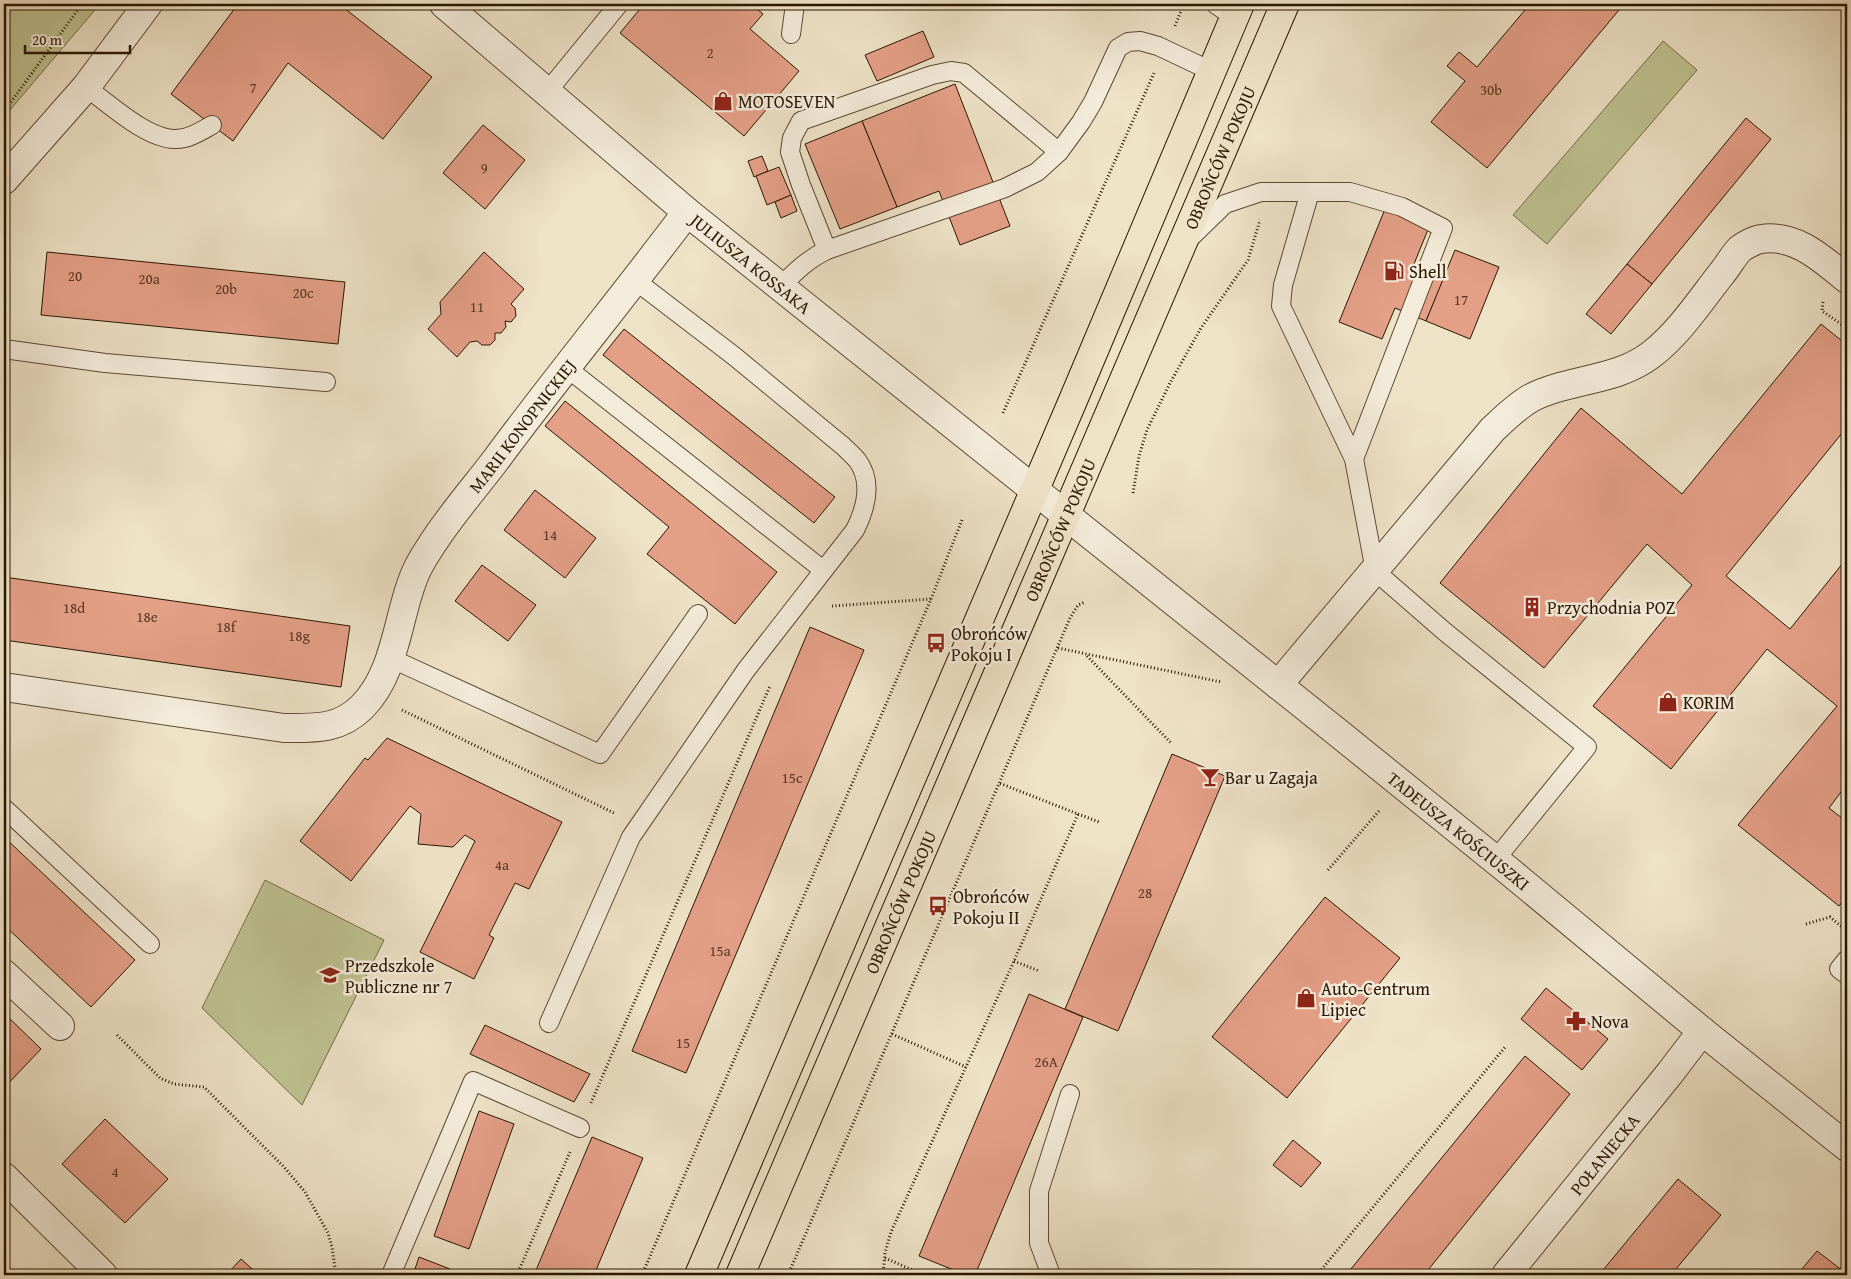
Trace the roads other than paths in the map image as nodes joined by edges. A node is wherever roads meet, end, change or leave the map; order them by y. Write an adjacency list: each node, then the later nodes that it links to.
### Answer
1 (148, 4): 9 (street)
2 (444, 4): 10 (street, JULIUSZA KOSSAKA)
3 (619, 4): 10 (lane)
4 (794, 4): 7 (lane)
5 (1285, 4): 16 (main road, OBROŃCÓW POKOJU)
6 (1229, 8): 8 (main road)
7 (791, 34)
8 (1211, 71): 12 (lane); 25 (main road)
9 (86, 87): 11 (lane); 13 (street)
10 (546, 92): 15 (street, JULIUSZA KOSSAKA)
11 (212, 125)
12 (1059, 152): 17 (lane); 17 (lane)
13 (4, 180)
14 (1310, 192): 16 (lane); 24 (lane); 24 (lane)
15 (687, 212): 19 (street, MARII KONOPNICKIEJ); 20 (street, JULIUSZA KOSSAKA)
16 (1179, 249): 26 (main road, OBROŃCÓW POKOJU)
17 (827, 250): 20 (lane)
18 (1847, 279): 28 (street)
19 (636, 281): 22 (street, MARII KONOPNICKIEJ); 27 (lane)
20 (782, 286): 25 (street, JULIUSZA KOSSAKA)
21 (4, 349): 23 (lane)
22 (567, 368): 27 (lane); 30 (street, MARII KONOPNICKIEJ)
23 (326, 382)
24 (1354, 459): 28 (lane)
25 (1034, 490): 26 (street, JULIUSZA KOSSAKA); 48 (main road)
26 (1066, 517): 31 (street, TADEUSZA KOŚCIUSZKI); 49 (main road, OBROŃCÓW POKOJU)
27 (822, 570): 39 (lane)
28 (1375, 571): 31 (street); 34 (lane)
29 (698, 614): 30 (lane)
30 (390, 658): 32 (street, MARII KONOPNICKIEJ)
31 (1278, 685): 34 (street, TADEUSZA KOŚCIUSZKI)
32 (4, 687)
33 (4, 808): 35 (lane)
34 (1495, 860): 41 (street, TADEUSZA KOŚCIUSZKI)
35 (150, 944)
36 (1847, 959): 38 (lane)
37 (4, 974): 40 (street)
38 (1847, 975)
39 (550, 1023)
40 (60, 1026)
41 (1702, 1031): 44 (street, TADEUSZA KOŚCIUSZKI); 51 (street, POŁANIECKA)
42 (1070, 1094): 50 (lane)
43 (580, 1128): 47 (lane)
44 (1845, 1139)
45 (4, 1177): 46 (street)
46 (103, 1275)
47 (391, 1275)
48 (699, 1275)
49 (740, 1275)
50 (1050, 1275)
51 (1506, 1275)

